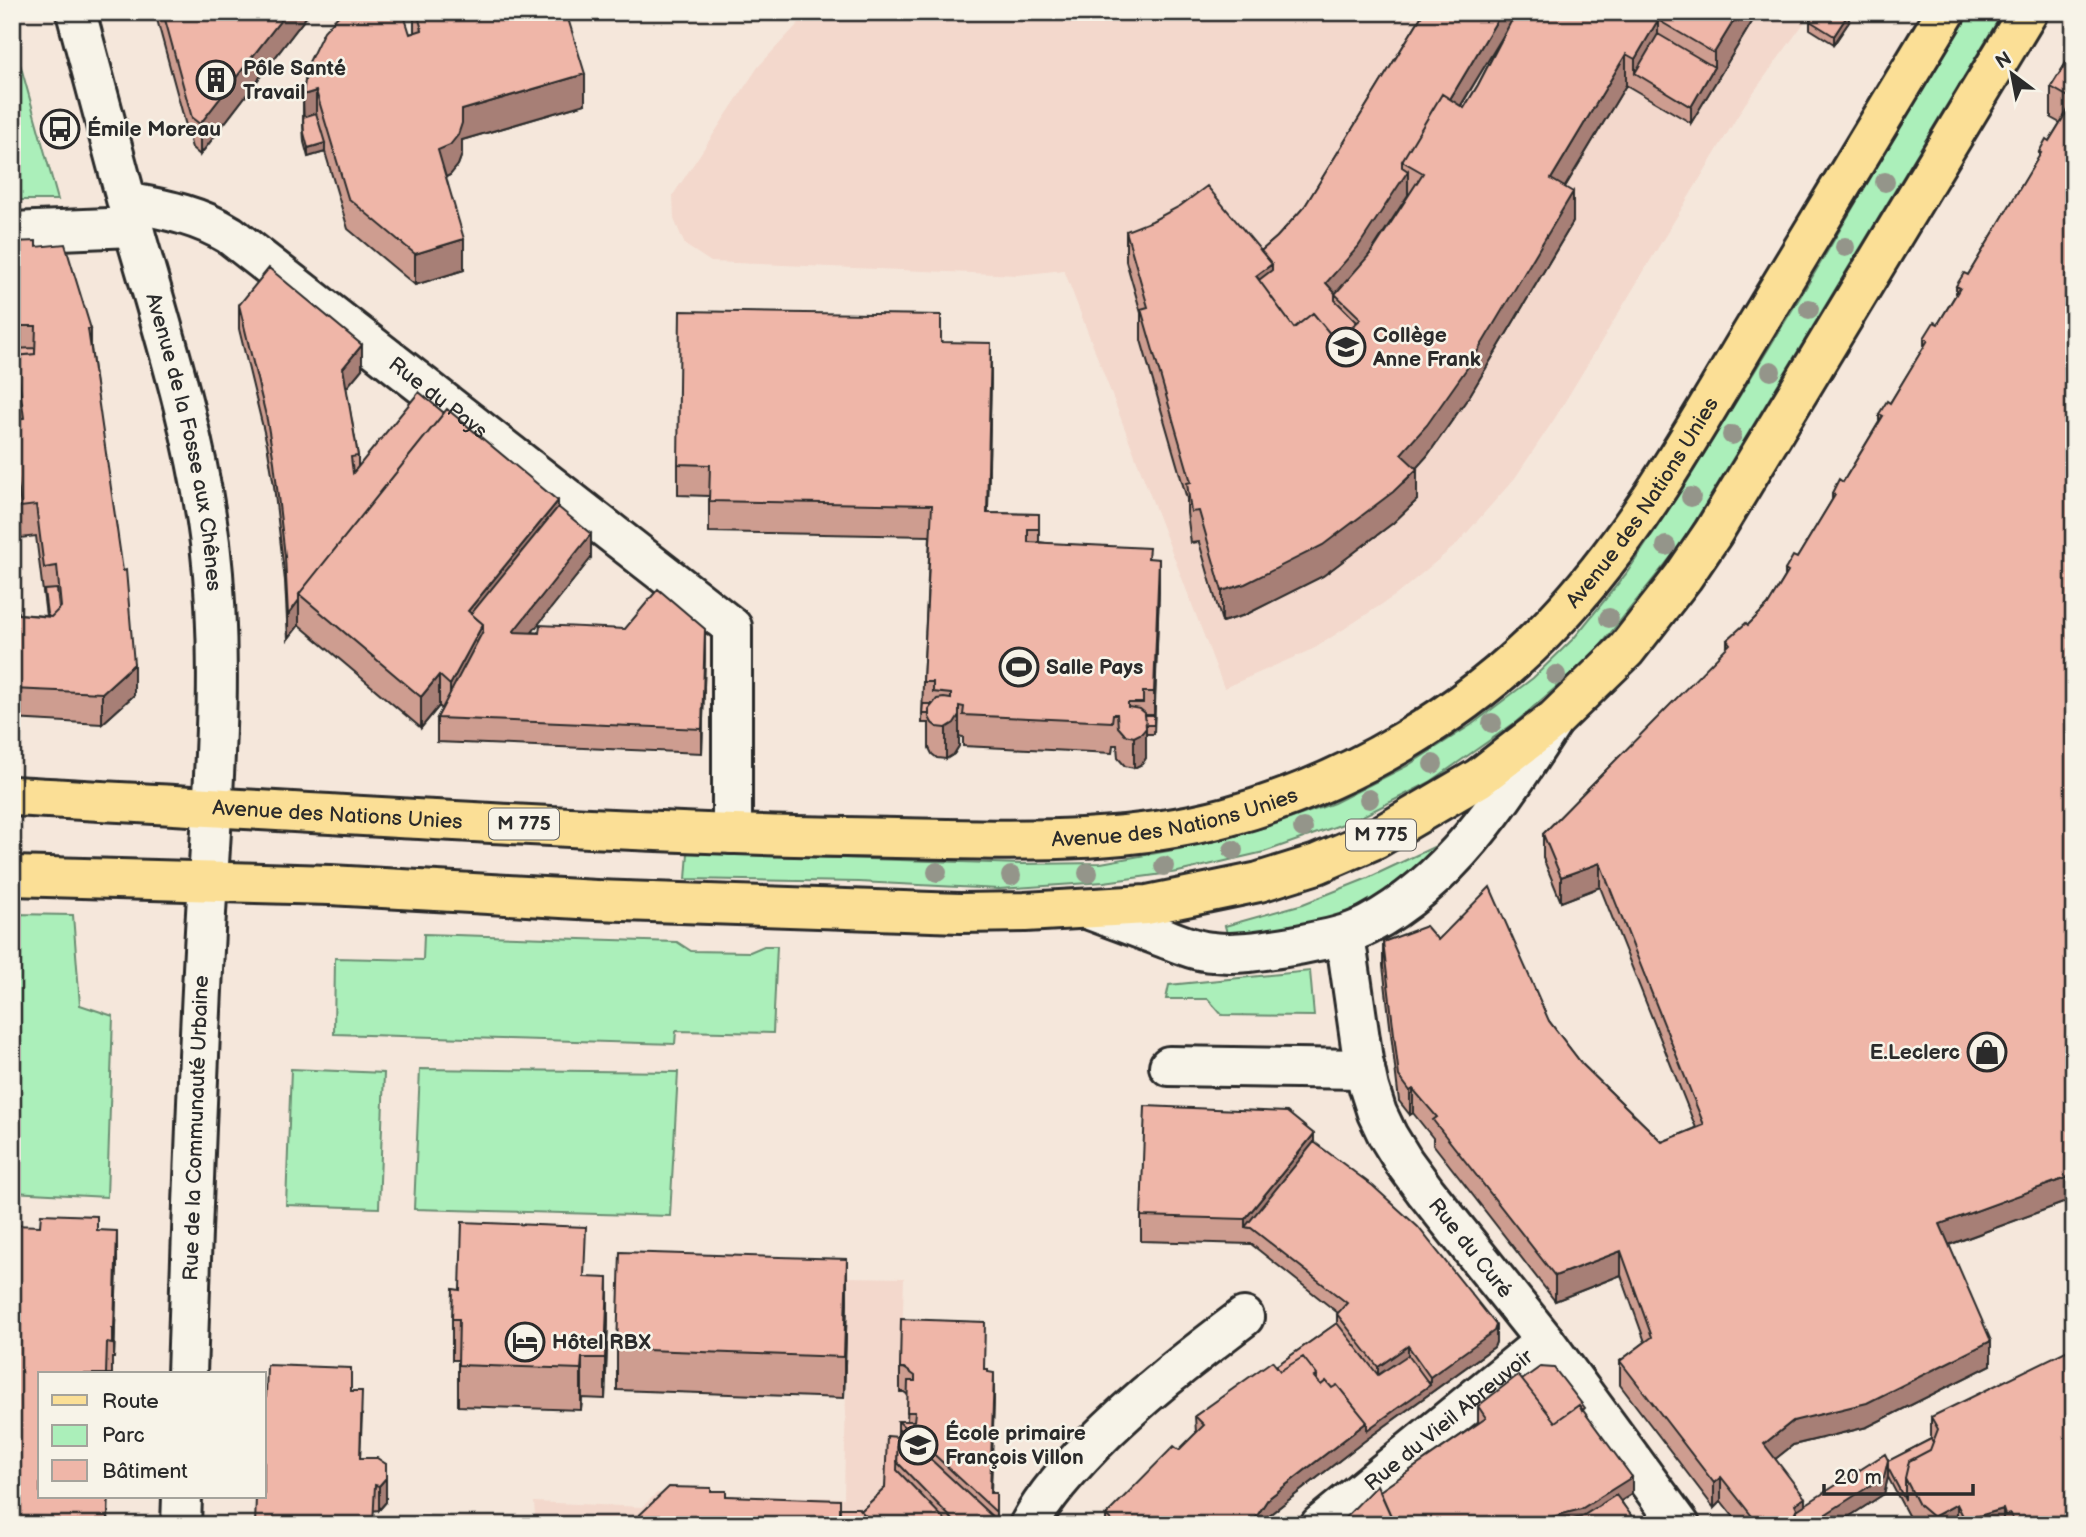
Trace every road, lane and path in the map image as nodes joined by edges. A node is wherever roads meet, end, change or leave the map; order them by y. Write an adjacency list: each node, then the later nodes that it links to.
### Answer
1 (76, 12): 4 (street, Avenue de la Fosse aux Chênes)
2 (1946, 12): 9 (main road, Avenue des Nations Unies / M 775)
3 (2028, 12): 6 (main road, M 775)
4 (130, 214): 5 (street, Rue du Pays); 8 (street, Avenue de la Fosse aux Chênes); 9 (street, Rue du Pays)
5 (12, 232)
6 (1555, 719): 12 (main road, M 775); 13 (street)
7 (12, 796): 8 (main road, Avenue des Nations Unies / M 775)
8 (214, 807): 9 (main road, Avenue des Nations Unies / M 775); 11 (street, Avenue de la Fosse aux Chênes)
9 (732, 834)
10 (12, 876): 11 (main road, M 775)
11 (208, 883): 12 (main road, M 775); 18 (street, Rue de la Communauté Urbaine)
12 (1087, 909): 13 (street)
13 (1345, 935): 15 (street, Rue du Curé)
14 (1169, 1066): 15 (street)
15 (1365, 1069): 17 (street, Rue du Curé)
16 (1244, 1317): 21 (street)
17 (1545, 1341): 22 (street, Rue du Vieil Abreuvoir); 23 (street, Rue du Curé)
18 (187, 1372)
19 (182, 1498): 20 (street)
20 (181, 1525)
21 (1029, 1525)
22 (1320, 1525)
23 (1680, 1525)

